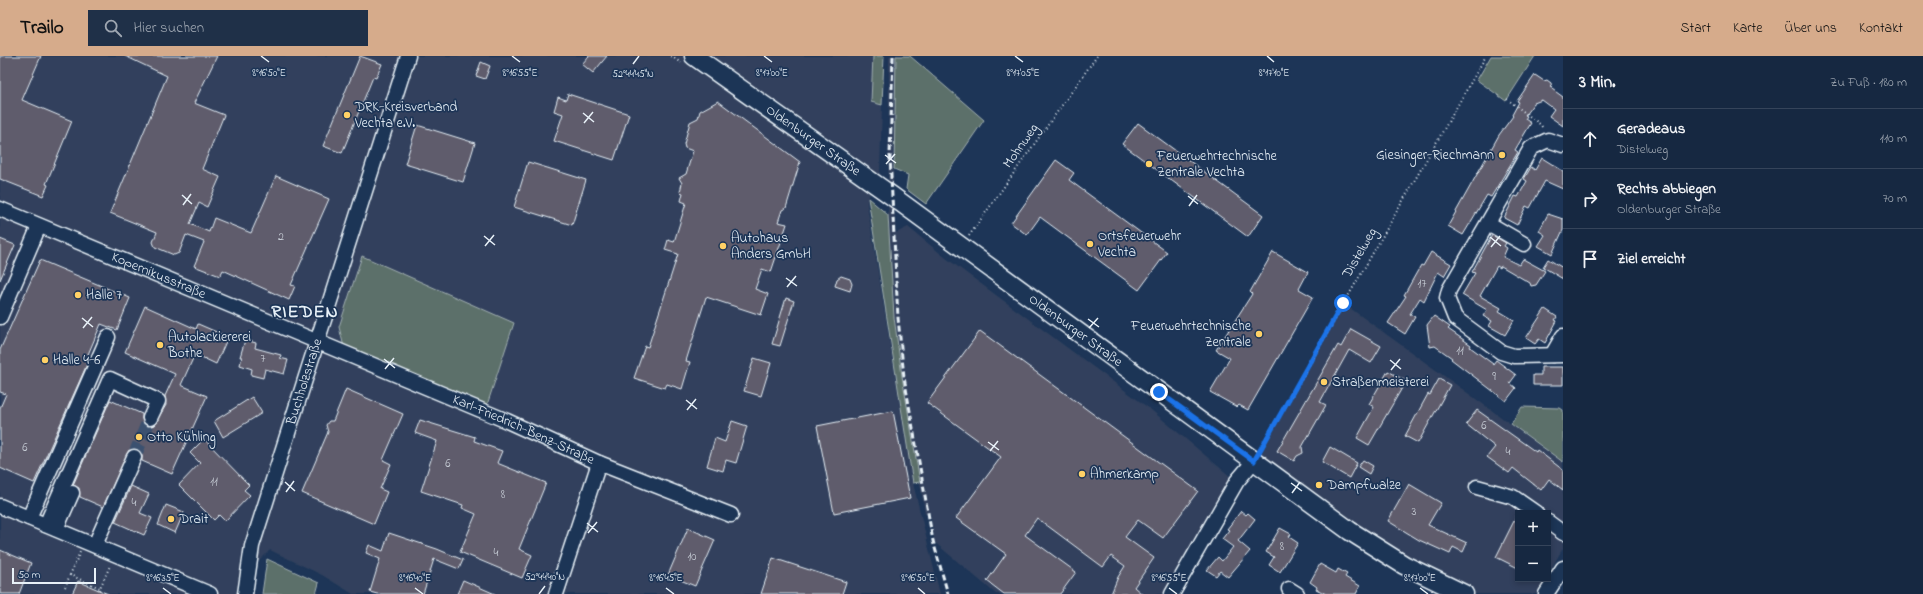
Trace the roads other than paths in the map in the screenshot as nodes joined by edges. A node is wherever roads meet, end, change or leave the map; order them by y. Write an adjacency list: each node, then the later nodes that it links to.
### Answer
1 (408, 56): 11 (street, Buchholzstraße)
2 (694, 56): 15 (main road, Oldenburger Straße)
3 (1563, 145): 5 (street)
4 (0, 209): 6 (street, Kopernikusstraße)
5 (1488, 223): 7 (street); 12 (street)
6 (39, 226): 8 (street); 11 (street, Kopernikusstraße)
7 (1524, 244)
8 (0, 317)
9 (1563, 336): 12 (street)
10 (108, 337): 22 (street)
11 (317, 343): 16 (street, Karl-Friedrich-Benz-Straße); 30 (street, Buchholzstraße)
12 (1557, 355)
13 (150, 418): 24 (street)
14 (134, 457): 26 (street)
15 (1254, 461): 32 (street); 33 (main road, Oldenburger Straße)
16 (599, 463): 21 (street, Karl-Friedrich-Benz-Straße); 31 (street)
17 (1476, 487): 20 (street)
18 (72, 493): 24 (street)
19 (0, 506): 22 (street)
20 (1532, 510)
21 (731, 515)
22 (29, 518): 24 (street)
23 (1551, 524): 25 (street)
24 (51, 527): 26 (street)
25 (1563, 533)
26 (89, 543): 28 (street)
27 (1563, 568): 34 (street)
28 (182, 588): 29 (street)
29 (210, 594)
30 (245, 594)
31 (556, 594)
32 (1172, 594)
33 (1464, 594)
34 (1546, 594)

